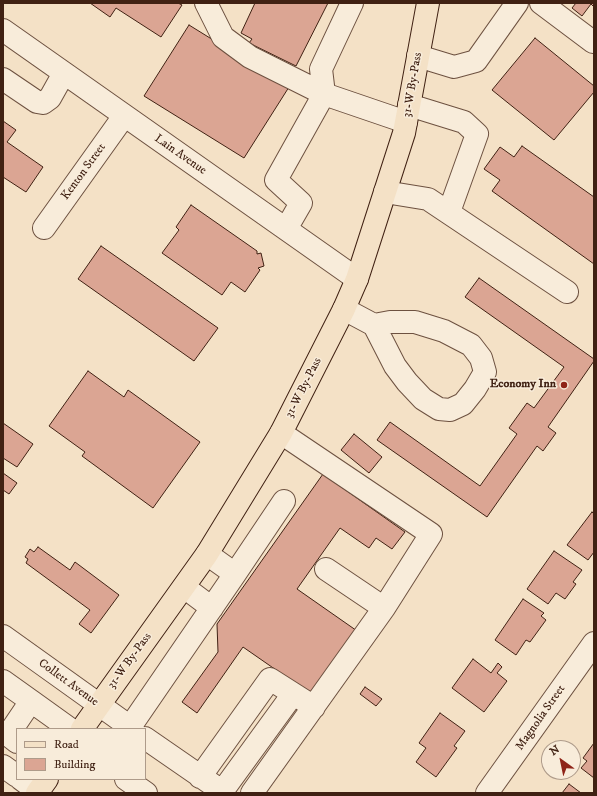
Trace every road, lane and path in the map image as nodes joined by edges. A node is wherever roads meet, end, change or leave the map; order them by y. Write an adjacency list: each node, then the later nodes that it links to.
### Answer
1 (352, 3): 11 (street)
2 (428, 3): 8 (main road, 31-W By-Pass)
3 (517, 3): 8 (street)
4 (541, 3): 7 (street)
5 (211, 6): 11 (street)
6 (4, 34): 9 (street, Lain Avenue)
7 (594, 42)
8 (418, 56): 12 (main road, 31-W By-Pass)
9 (64, 73): 10 (street); 13 (street, Lain Avenue)
10 (3, 79)
11 (324, 94): 12 (street); 17 (street)
12 (407, 114): 14 (main road, 31-W By-Pass); 15 (street)
13 (124, 116): 16 (street, Kenton Street); 17 (street, Lain Avenue)
14 (385, 192): 15 (street); 18 (main road, 31-W By-Pass)
15 (449, 212): 19 (street)
16 (44, 228)
17 (286, 229): 18 (street, Lain Avenue)
18 (357, 279): 20 (main road, 31-W By-Pass)
19 (567, 292)
20 (344, 309): 21 (street); 22 (main road, 31-W By-Pass)
21 (374, 325): 21 (street)
22 (281, 433): 24 (main road, 31-W By-Pass); 29 (street)
23 (284, 501): 26 (street)
24 (207, 554): 26 (street); 27 (main road, 31-W By-Pass)
25 (326, 569): 29 (street)
26 (235, 574): 28 (street)
27 (184, 587): 28 (street); 35 (main road, 31-W By-Pass)
28 (212, 608): 40 (street)
29 (384, 608): 36 (street)
30 (5, 641): 35 (street, Collett Avenue)
31 (594, 643): 50 (street, Magnolia Street)
32 (3, 681): 34 (street)
33 (293, 694): 36 (street); 45 (street); 48 (street)
34 (31, 701): 37 (street); 42 (street)
35 (98, 705): 38 (main road, 31-W By-Pass); 39 (street, Collett Avenue)
36 (314, 707): 49 (street)
37 (69, 728)
38 (83, 728)
39 (132, 728)
40 (138, 728)
41 (146, 738): 45 (street, Collett Avenue)
42 (16, 741)
43 (3, 766): 44 (street)
44 (16, 775)
45 (200, 777): 48 (street, Collett Avenue)
46 (127, 780): 47 (street)
47 (146, 793)
48 (222, 793)
49 (252, 793)
50 (487, 793)

